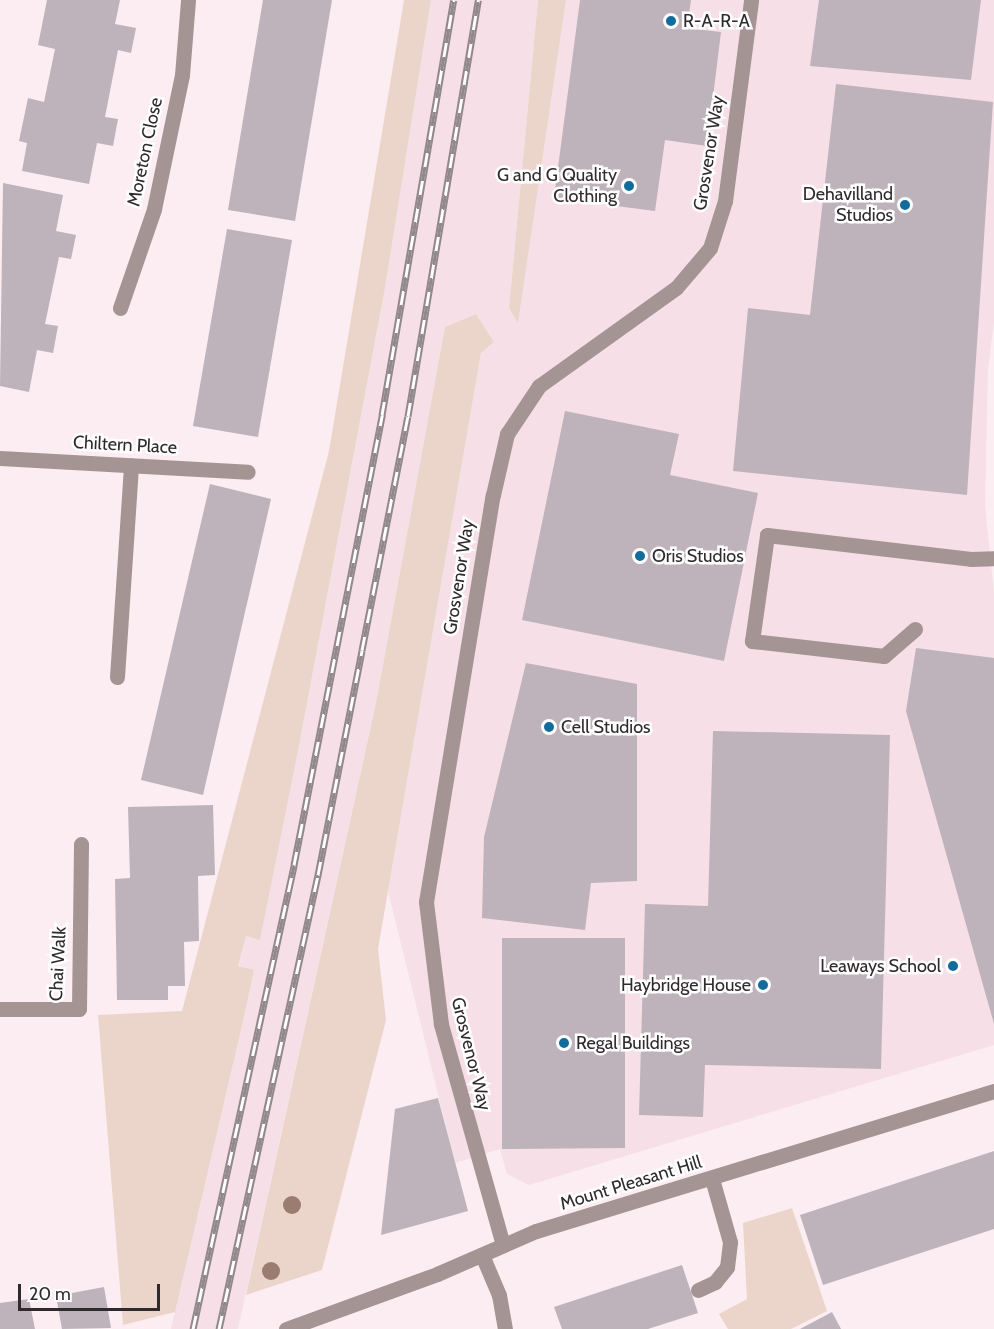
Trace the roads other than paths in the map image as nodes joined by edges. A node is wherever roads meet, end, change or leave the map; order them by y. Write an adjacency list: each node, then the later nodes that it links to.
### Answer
1 (188, 0): 3 (street, Moreton Close)
2 (751, 0): 14 (street, Grosvenor Way)
3 (120, 308)
4 (0, 458): 5 (street, Chiltern Place)
5 (131, 465): 6 (street, Chiltern Place); 9 (street)
6 (248, 472)
7 (994, 558): 8 (street)
8 (915, 629)
9 (117, 677)
10 (81, 844): 11 (street, Chai Walk)
11 (0, 1009)
12 (994, 1091): 13 (street, Mount Pleasant Hill)
13 (712, 1179): 14 (street, Mount Pleasant Hill); 16 (street)
14 (503, 1245): 15 (street, Mount Pleasant Hill)
15 (482, 1255): 17 (street, Mount Pleasant Hill); 18 (street)
16 (698, 1290)
17 (286, 1329)
18 (505, 1329)

